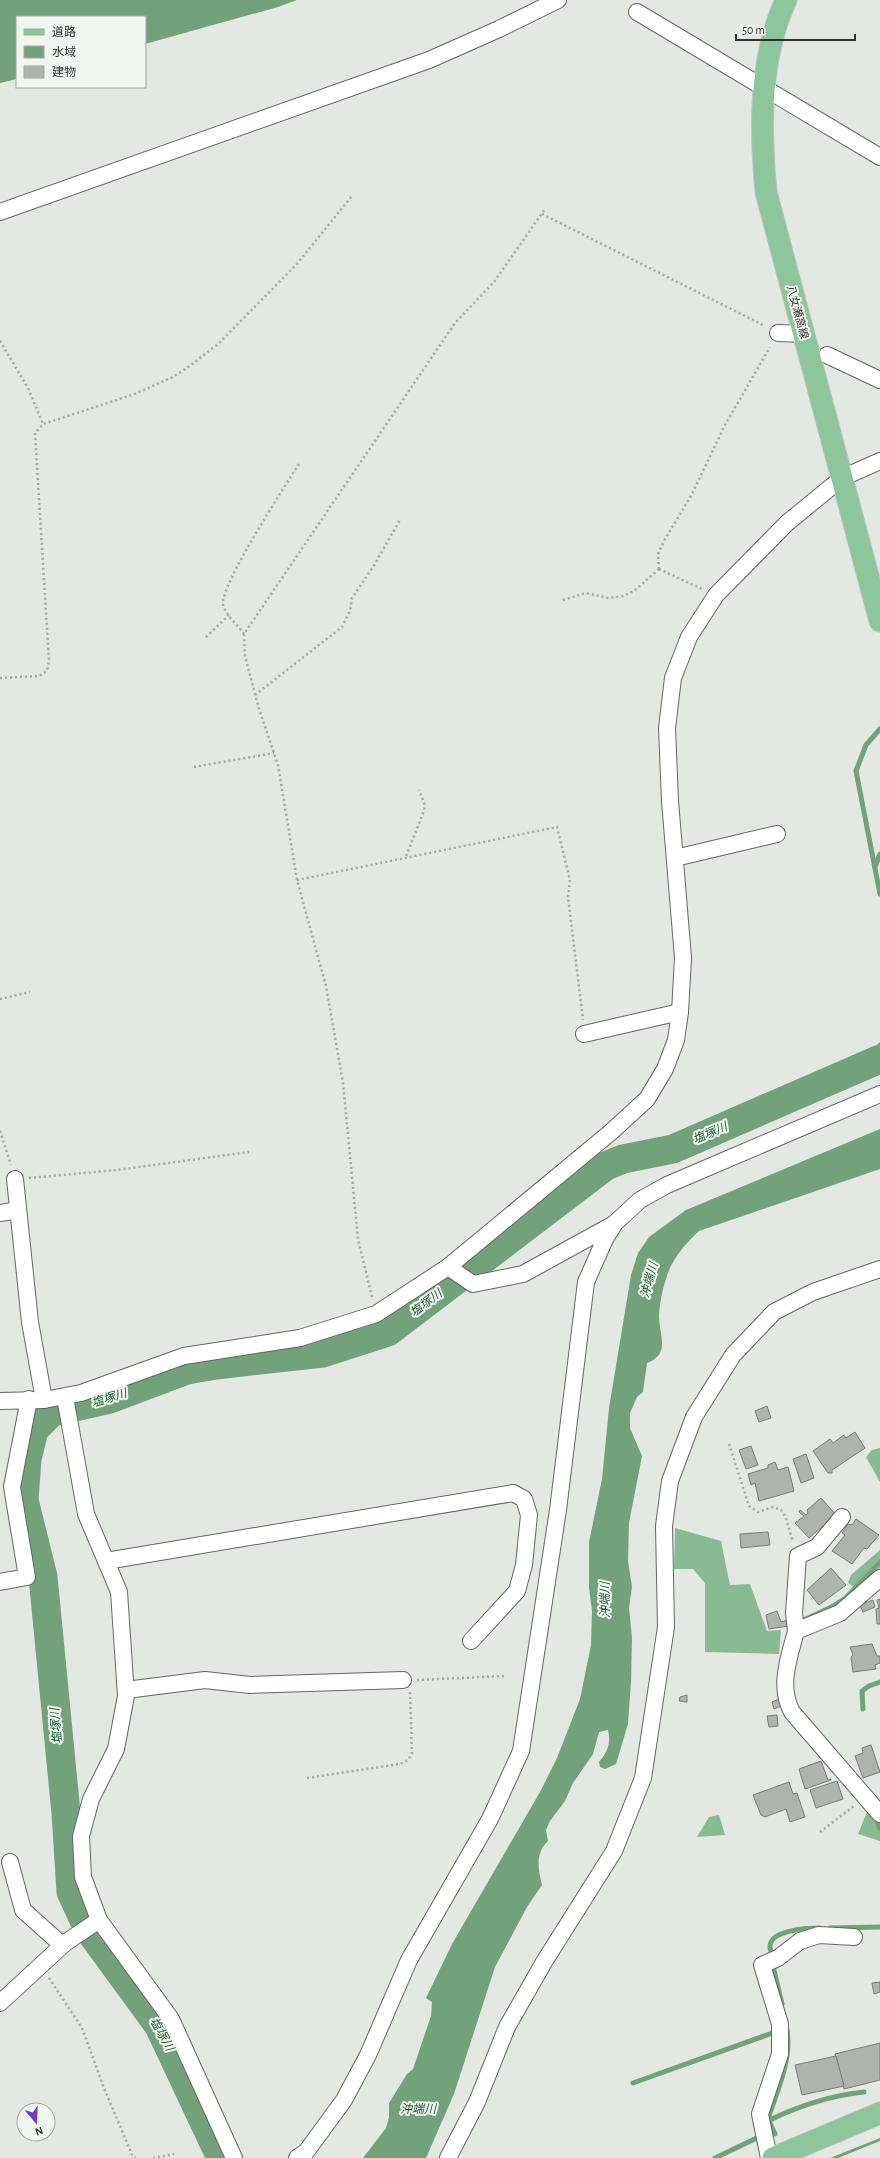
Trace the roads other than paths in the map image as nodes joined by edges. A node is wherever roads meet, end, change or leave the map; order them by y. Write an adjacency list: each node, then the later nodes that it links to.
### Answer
1 (558, 0): 6 (street)
2 (786, 0): 4 (main road, 八女瀬高線)
3 (637, 12): 4 (street)
4 (764, 88): 5 (street); 8 (main road, 八女瀬高線)
5 (880, 158)
6 (0, 212)
7 (778, 333): 8 (street)
8 (804, 334): 12 (main road, 八女瀬高線)
9 (827, 355): 10 (street)
10 (880, 380)
11 (880, 461): 12 (street)
12 (842, 478): 13 (main road, 八女瀬高線); 15 (street)
13 (880, 620)
14 (777, 834): 15 (street)
15 (675, 858): 16 (street)
16 (680, 1012): 17 (street); 23 (street)
17 (584, 1034)
18 (880, 1094): 22 (street)
19 (15, 1179): 20 (street)
20 (18, 1210): 21 (street); 26 (street)
21 (0, 1213)
22 (615, 1223): 23 (street); 44 (street)
23 (448, 1268): 25 (street)
24 (880, 1269): 45 (street)
25 (65, 1397): 26 (street); 29 (street)
26 (36, 1400): 27 (street); 31 (street)
27 (0, 1401)
28 (842, 1517): 32 (street)
29 (106, 1561): 33 (street); 35 (street)
30 (880, 1578): 32 (street)
31 (0, 1582)
32 (796, 1631): 36 (street)
33 (471, 1641)
34 (403, 1680): 35 (street)
35 (126, 1690): 38 (street)
36 (880, 1814)
37 (10, 1862): 40 (street)
38 (99, 1920): 40 (street); 43 (street)
39 (854, 1937): 46 (street)
40 (62, 1945): 41 (street)
41 (0, 2003)
42 (880, 2113): 47 (main road)
43 (234, 2158)
44 (297, 2158)
45 (448, 2158)
46 (769, 2158)
47 (773, 2158)

